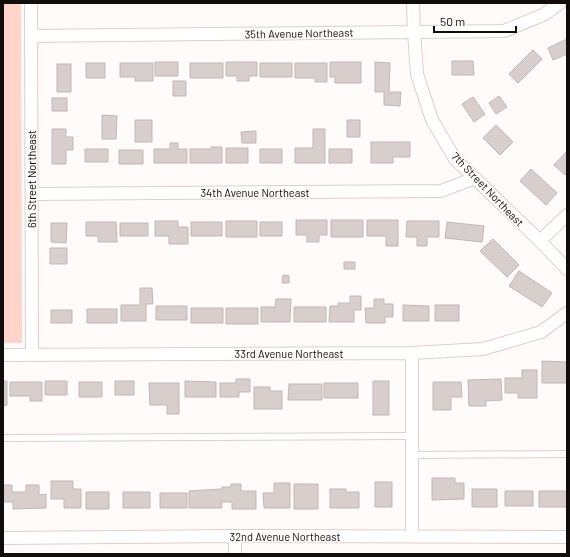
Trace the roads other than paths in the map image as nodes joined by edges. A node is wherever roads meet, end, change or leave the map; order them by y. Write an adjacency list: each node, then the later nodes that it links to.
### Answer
1 (31, 3): 5 (street, 6th Street Northeast)
2 (413, 3): 4 (street, 7th Street Northeast)
3 (560, 3): 4 (street, 35th Avenue Northeast)
4 (414, 32): 5 (street, 35th Avenue Northeast); 6 (street, 7th Street Northeast)
5 (31, 36): 7 (street, 6th Street Northeast)
6 (475, 178): 7 (street, 34th Avenue Northeast); 9 (street, 7th Street Northeast)
7 (32, 194): 14 (street, 6th Street Northeast)
8 (567, 215): 9 (street)
9 (540, 241): 10 (street, 7th Street Northeast)
10 (567, 269)
11 (567, 313): 12 (street, 33rd Avenue Northeast)
12 (412, 353): 14 (street, 33rd Avenue Northeast); 15 (street)
13 (3, 355): 14 (street, 33rd Avenue Northeast)
14 (32, 355)
15 (412, 436): 16 (lane); 18 (street)
16 (3, 438)
17 (567, 454): 18 (lane)
18 (412, 455): 20 (street)
19 (235, 536): 20 (street, 32nd Avenue Northeast); 22 (street, 32nd Avenue Northeast); 23 (street)
20 (412, 536): 21 (street, 32nd Avenue Northeast)
21 (567, 537)
22 (3, 538)
23 (235, 554)

